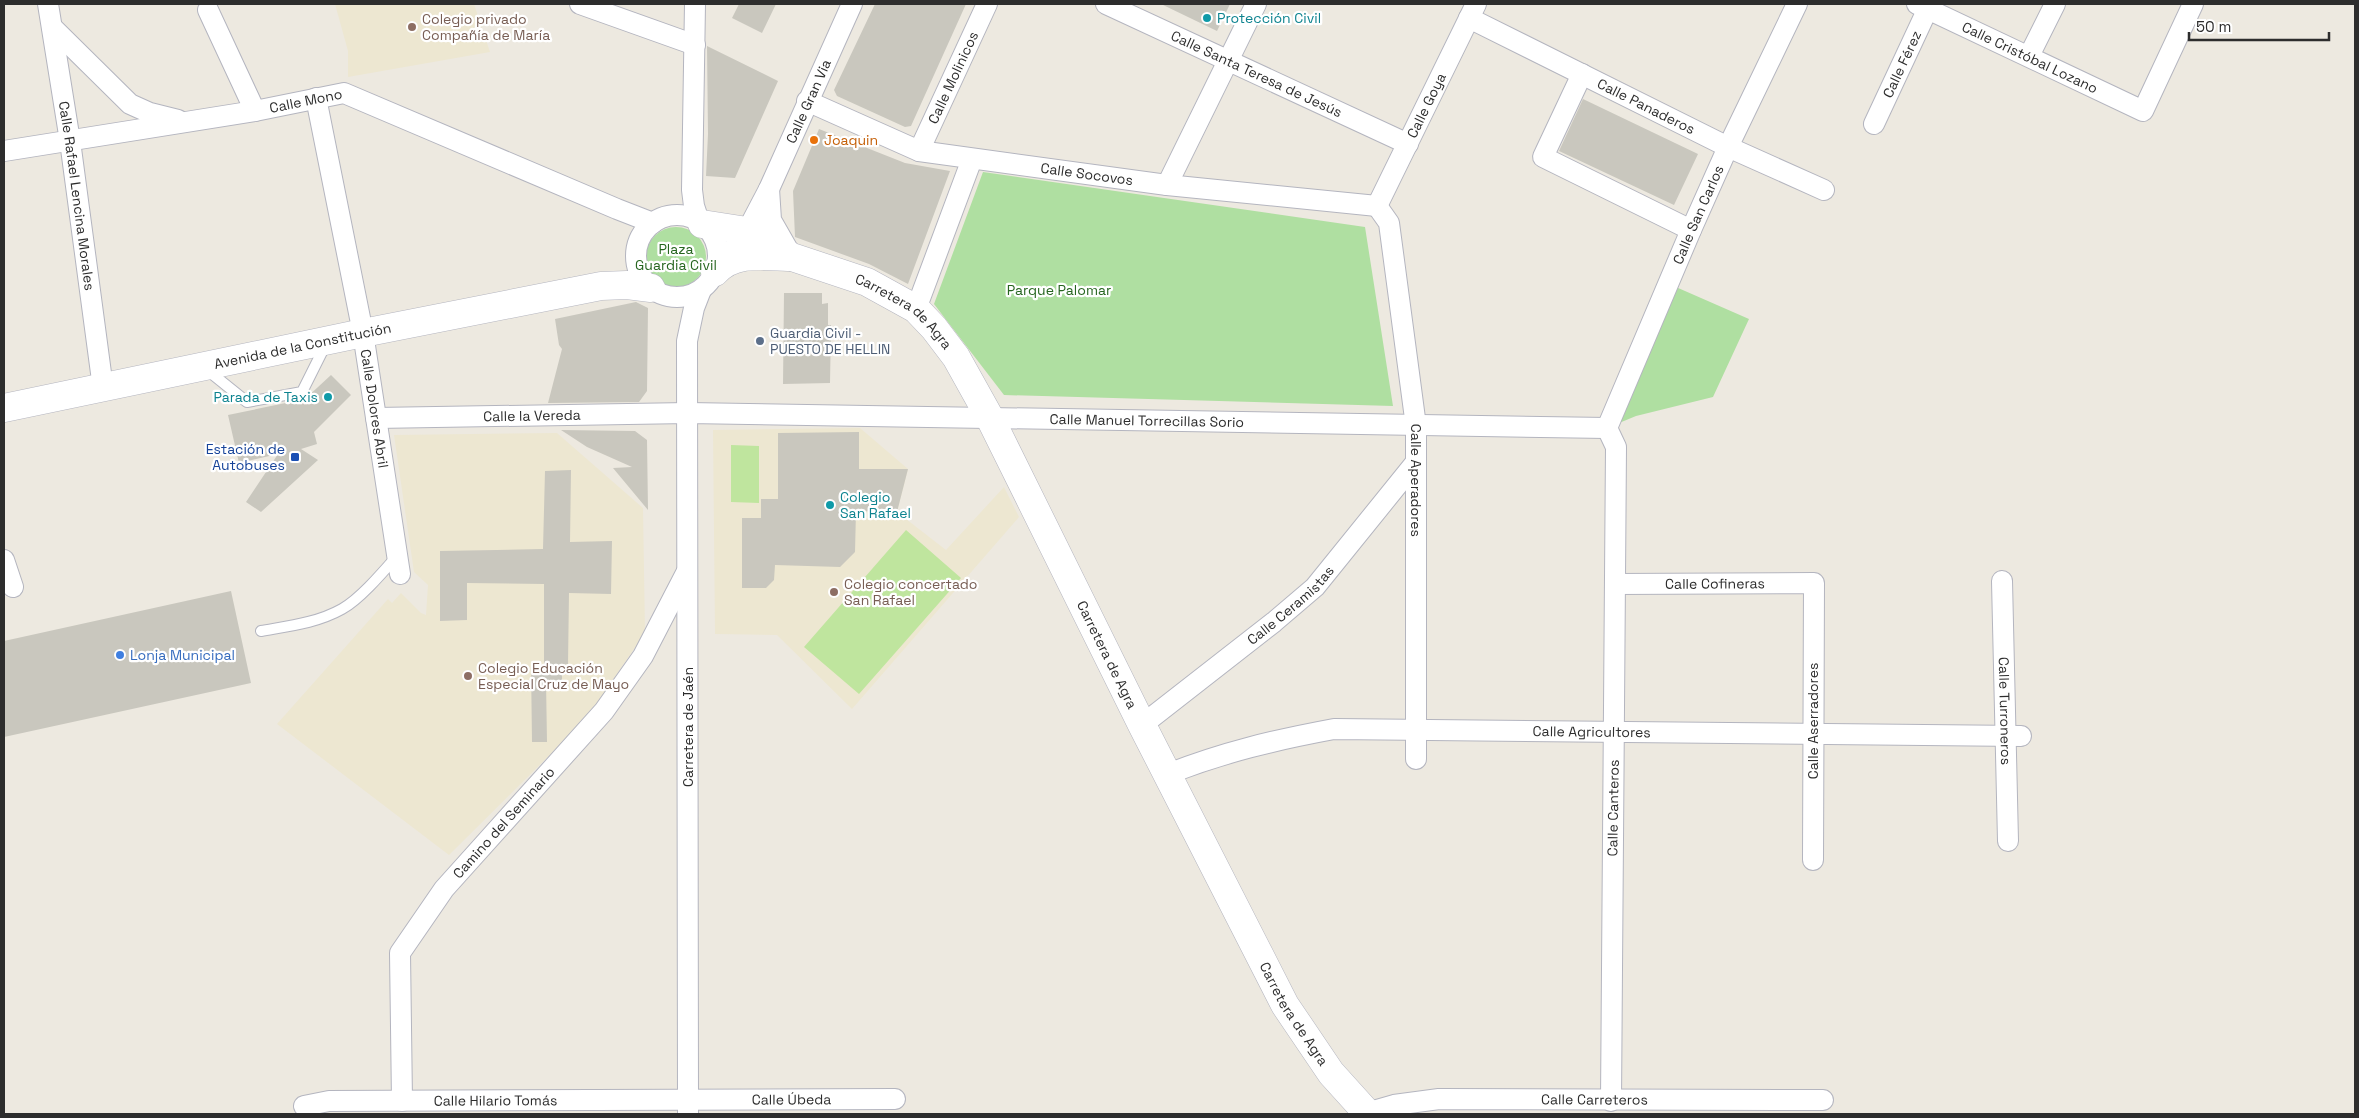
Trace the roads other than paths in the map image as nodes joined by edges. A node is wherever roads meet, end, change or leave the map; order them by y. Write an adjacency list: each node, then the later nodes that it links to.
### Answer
1 (48, 4): 14 (street, Calle Rafael Lencina Morales)
2 (580, 4): 15 (street)
3 (696, 4): 15 (street)
4 (852, 4): 20 (street, Calle Gran Via)
5 (987, 4): 28 (street, Calle Molinicos)
6 (1106, 4): 17 (street, Calle Santa Teresa de Jesús)
7 (1256, 4): 17 (street)
8 (1797, 4): 26 (street, Calle San Carlos)
9 (2055, 4): 16 (street)
10 (2193, 4): 16 (street, Calle Cristóbal Lozano)
11 (1925, 5): 16 (street, Calle Cristóbal Lozano); 23 (street, Calle Férez)
12 (208, 10): 21 (street)
13 (1473, 11): 18 (street, Calle Panaderos); 25 (street, Calle Goya)
14 (52, 27): 22 (street); 24 (street, Calle Rafael Lencina Morales)
15 (695, 45): 31 (street)
16 (2029, 56)
17 (1227, 61): 25 (street, Calle Santa Teresa de Jesús); 30 (street)
18 (1582, 74): 26 (street, Calle Panaderos); 39 (street)
19 (316, 98): 21 (street, Calle Mono); 35 (street, Calle Mono); 47 (street, Calle Dolores Abril)
20 (807, 101): 28 (street, Calle Socovos); 33 (street, Calle Gran Via)
21 (255, 111): 22 (street, Calle Mono)
22 (187, 122): 24 (street, Calle Mono)
23 (1874, 124)
24 (70, 140): 27 (street, Calle Mono); 51 (street, Calle Rafael Lencina Morales)
25 (1408, 144): 34 (street, Calle Goya)
26 (1728, 147): 32 (street, Calle Panaderos); 39 (street, Calle San Carlos)
27 (4, 151)
28 (919, 151): 29 (street, Calle Socovos)
29 (972, 159): 30 (street, Calle Socovos); 46 (street)
30 (1167, 185): 34 (street, Calle Socovos)
31 (692, 190): 36 (street); 38 (street)
32 (1824, 190)
33 (767, 194): 38 (street); 40 (street, Calle Gran Via); 42 (street)
34 (1377, 206): 56 (street, Calle Aperadores)
35 (617, 209): 37 (street, Calle Mono); 41 (street)
36 (676, 215): 37 (street); 38 (street)
37 (654, 223): 41 (street)
38 (706, 224): 40 (street, Carretera de Agra); 43 (street)
39 (1690, 230): 57 (street, Calle San Carlos)
40 (747, 231): 42 (street, Carretera de Agra); 43 (street, Calle Gran Via)
41 (637, 254): 44 (street, Avenida de la Constitución); 45 (street)
42 (792, 257): 43 (street, Carretera de Agra); 46 (street, Carretera de Agra)
43 (712, 275): 45 (street); 49 (street, Carretera de Jaén)
44 (601, 286): 45 (street, Avenida de la Constitución); 47 (street, Avenida de la Constitución)
45 (662, 293): 49 (street, Carretera de Jaén)
46 (916, 309): 55 (street, Carretera de Agra)
47 (363, 332): 48 (street, Avenida de la Constitución); 54 (street, Calle Dolores Abril)
48 (328, 340): 50 (street, Avenida de la Constitución); 50 (lane)
49 (687, 341): 53 (street, Carretera de Jaén)
50 (203, 367): 51 (street, Avenida de la Constitución)
51 (103, 388): 52 (street, Avenida de la Constitución)
52 (4, 408)
53 (688, 413): 54 (street, Calle la Vereda); 55 (street, Calle Manuel Torrecillas Sorio); 61 (street, Carretera de Jaén)
54 (376, 418): 60 (street, Calle Dolores Abril)
55 (990, 418): 56 (street, Calle Manuel Torrecillas Sorio); 67 (street, Carretera de Agra)
56 (1416, 426): 57 (street, Calle Manuel Torrecillas Sorio); 58 (street, Calle Aperadores)
57 (1607, 428): 64 (street, Calle Canteros)
58 (1416, 462): 67 (street, Calle Ceramistas); 68 (street, Calle Aperadores)
59 (4, 560): 65 (street)
60 (399, 565): 66 (lane)
61 (688, 568): 79 (street, Camino del Seminario); 81 (street, Carretera de Jaén)
62 (2002, 581): 71 (street, Calle Turroneros)
63 (1814, 582): 64 (street, Calle Cofineras); 70 (street, Calle Aserradores)
64 (1616, 584): 69 (street, Calle Canteros)
65 (13, 587)
66 (261, 631)
67 (1142, 725): 73 (street, Carretera de Agra)
68 (1416, 729): 69 (street, Calle Agricultores); 72 (street, Calle Aperadores); 73 (street, Calle Agricultores)
69 (1615, 732): 70 (street, Calle Agricultores); 77 (street, Calle Canteros)
70 (1813, 733): 71 (street, Calle Agricultores); 75 (street, Calle Aserradores)
71 (2014, 736): 74 (street, Calle Turroneros)
72 (1416, 759)
73 (1168, 774): 82 (street, Carretera de Agra)
74 (2008, 841)
75 (1812, 860)
76 (896, 1099): 81 (street, Calle Úbeda)
77 (1611, 1100): 78 (street, Calle Carreteros); 82 (street, Calle Carreteros)
78 (1823, 1100)
79 (402, 1101): 80 (street, Calle Hilario Tomás); 81 (street, Calle Hilario Tomás)
80 (304, 1106)
81 (688, 1106)
82 (1367, 1114)

